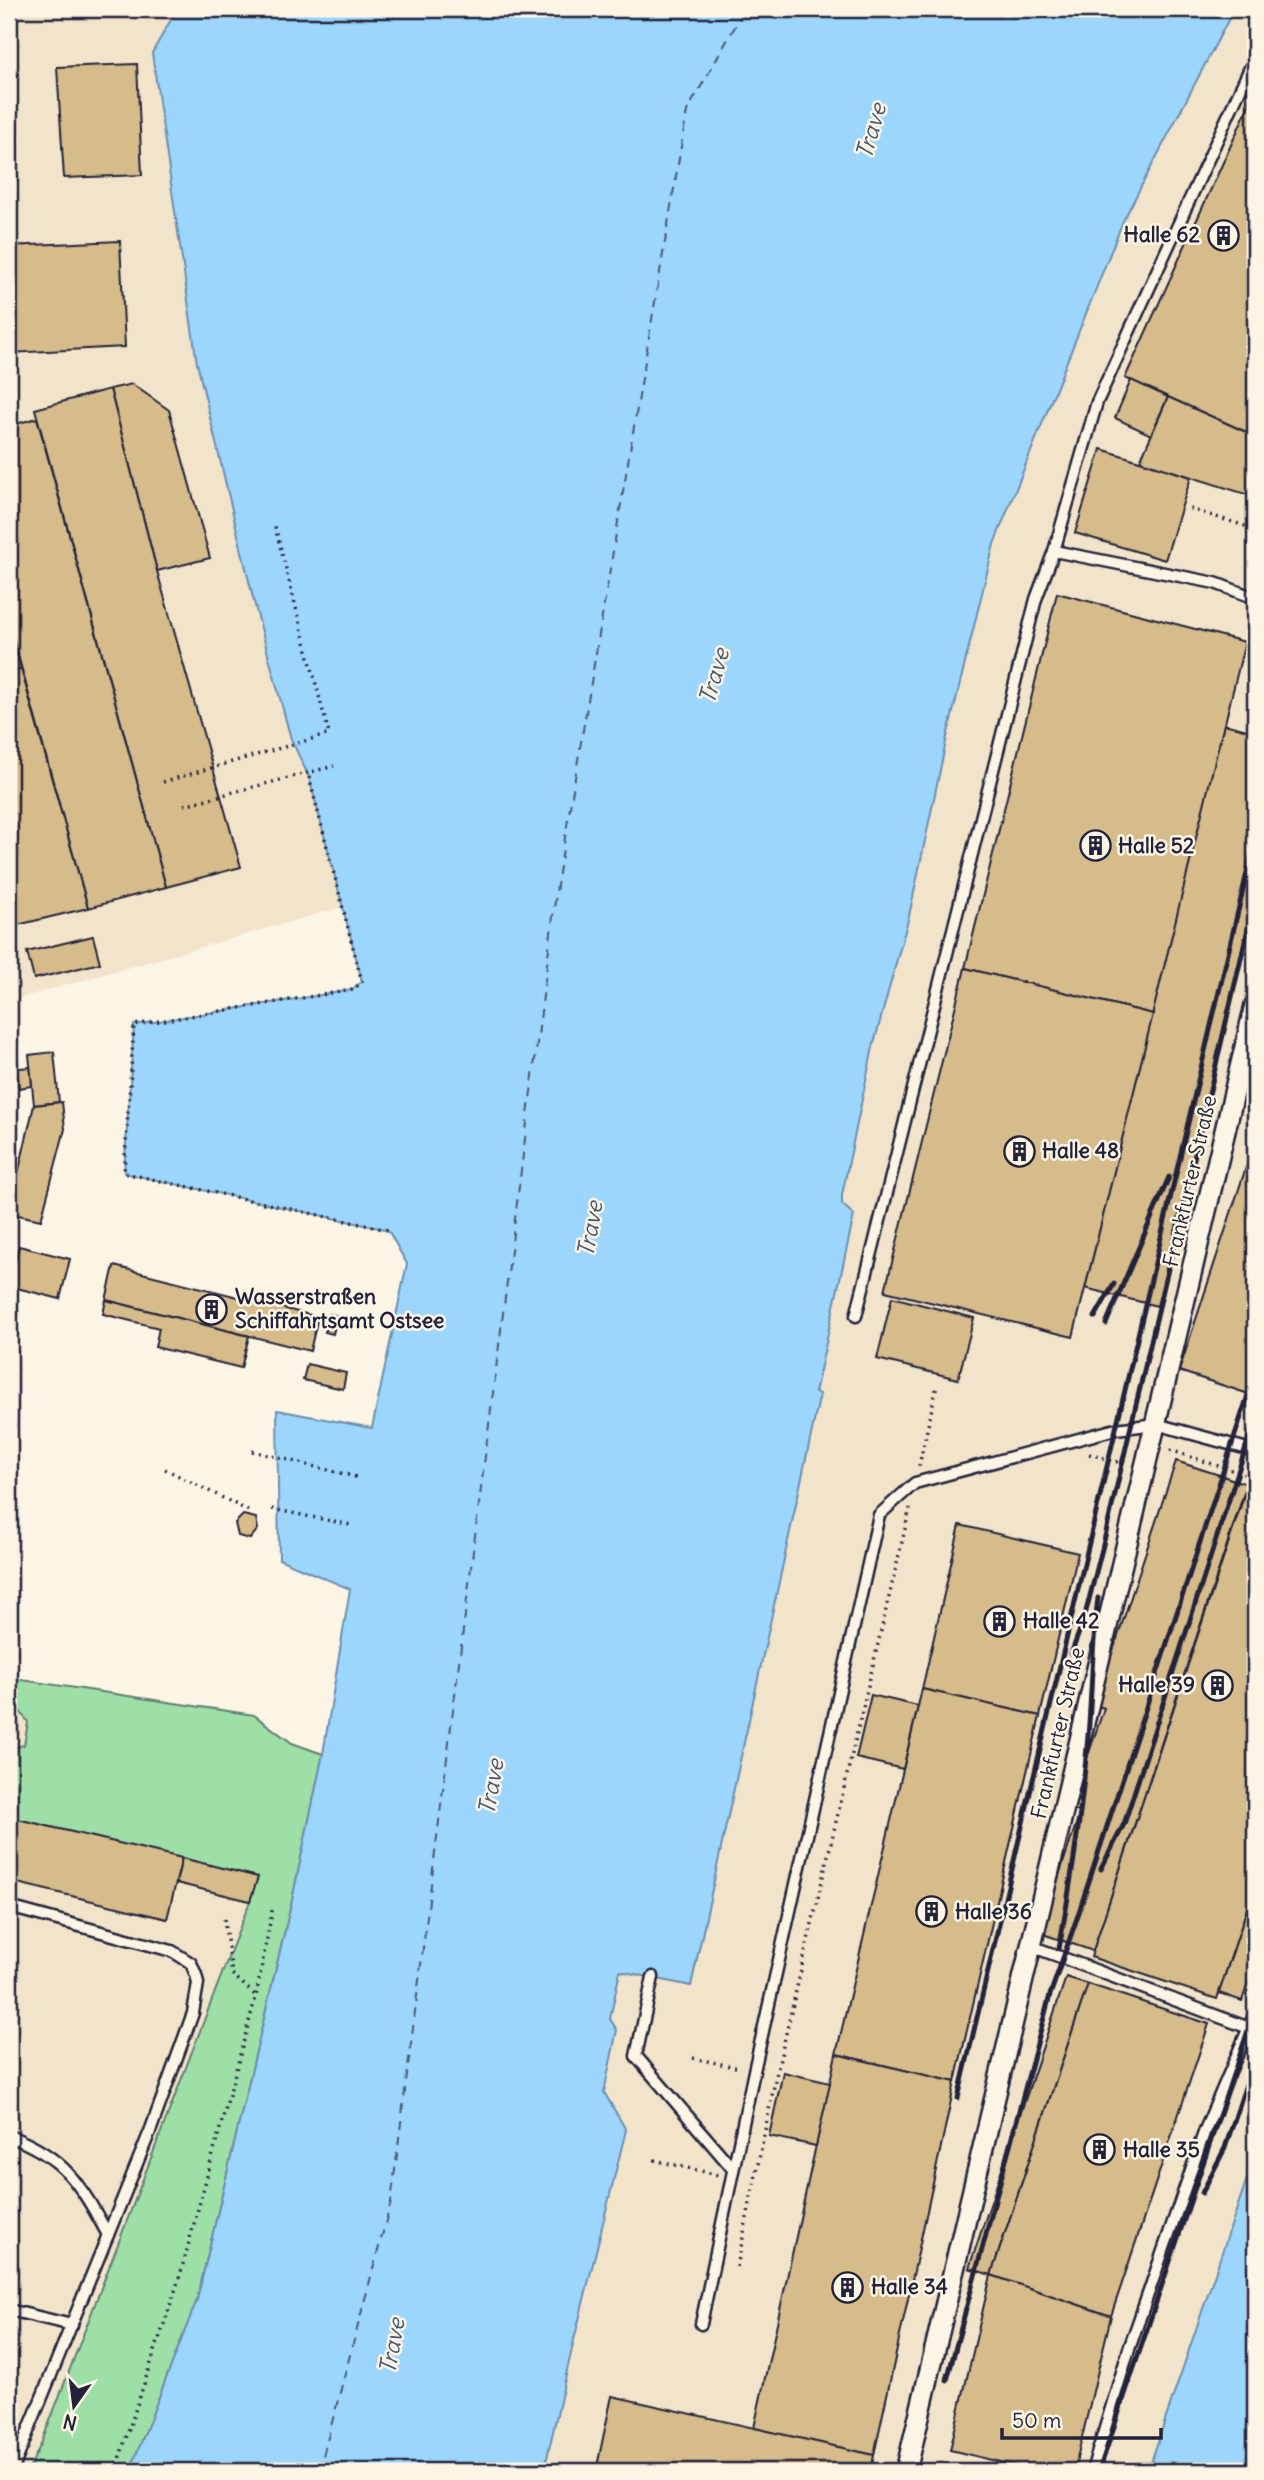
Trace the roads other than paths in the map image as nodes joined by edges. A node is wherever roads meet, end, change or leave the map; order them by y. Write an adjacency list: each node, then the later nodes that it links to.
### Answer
1 (1255, 57): 2 (lane)
2 (1054, 551): 3 (lane); 5 (lane)
3 (1255, 598)
4 (1255, 1005): 6 (street, Frankfurter Straße)
5 (856, 1316)
6 (1156, 1424): 7 (lane); 9 (street, Frankfurter Straße); 14 (lane)
7 (1255, 1451)
8 (9, 1907): 15 (lane)
9 (1031, 1946): 12 (lane); 20 (street, Frankfurter Straße)
10 (653, 1977): 14 (lane)
11 (1255, 2013): 12 (lane)
12 (1249, 2028): 21 (lane)
13 (9, 2136): 15 (lane)
14 (732, 2173): 17 (lane)
15 (108, 2235): 18 (lane)
16 (9, 2310): 18 (lane)
17 (701, 2324)
18 (72, 2325): 19 (lane)
19 (12, 2471)
20 (906, 2471)
21 (1092, 2471)

